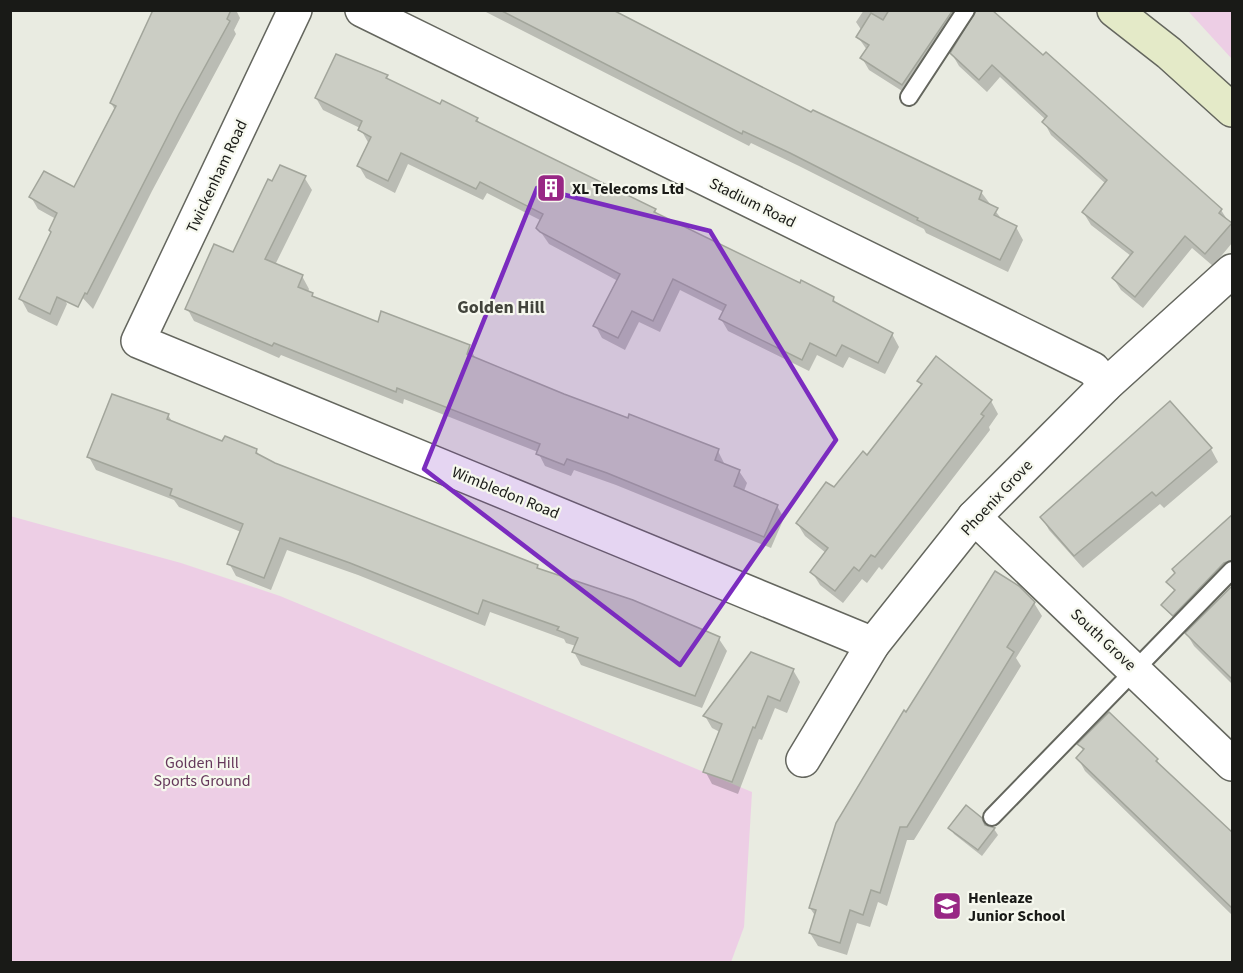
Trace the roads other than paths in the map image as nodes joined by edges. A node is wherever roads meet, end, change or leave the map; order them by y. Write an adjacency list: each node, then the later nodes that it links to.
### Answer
1 (295, 10): 8 (street, Twickenham Road)
2 (362, 10): 9 (street, Stadium Road)
3 (966, 10): 5 (lane)
4 (1125, 14): 6 (main road)
5 (909, 97)
6 (1233, 110)
7 (1233, 272): 9 (street, Phoenix Grove)
8 (138, 341): 12 (street, Wimbledon Road)
9 (1106, 385): 10 (street, Phoenix Grove)
10 (974, 517): 12 (street, Phoenix Grove); 13 (street, South Grove)
11 (1233, 570): 13 (lane)
12 (873, 644): 14 (street, Phoenix Grove)
13 (1137, 670): 15 (street, South Grove); 16 (lane)
14 (803, 760)
15 (1233, 764)
16 (992, 817)

